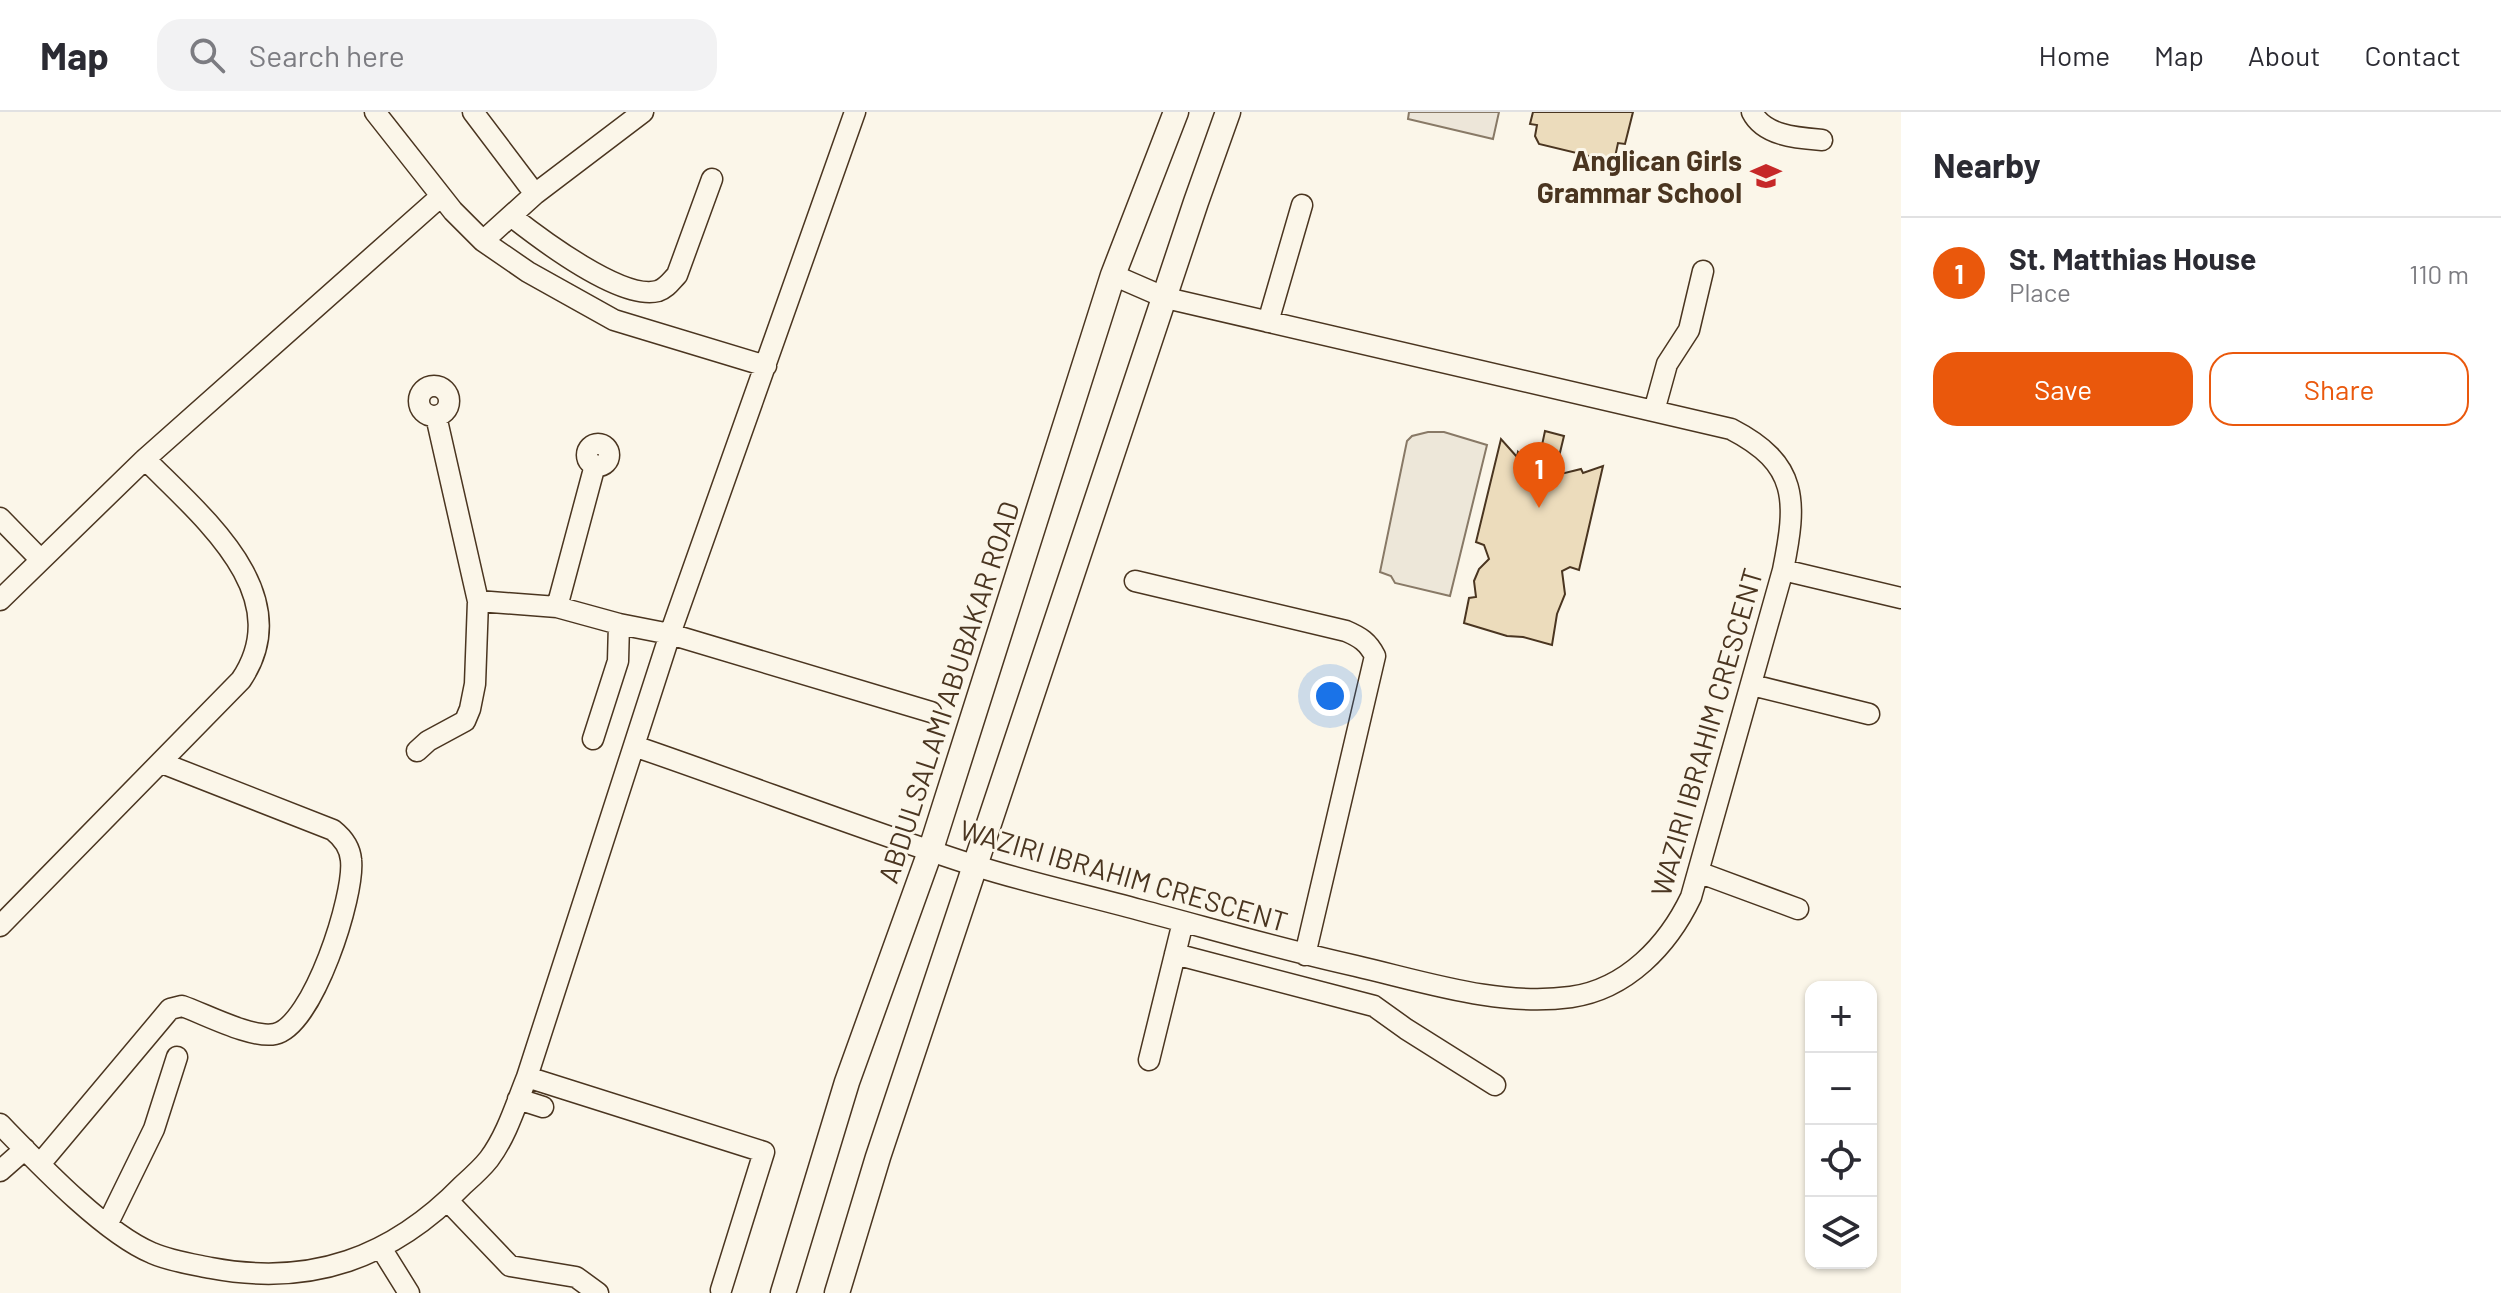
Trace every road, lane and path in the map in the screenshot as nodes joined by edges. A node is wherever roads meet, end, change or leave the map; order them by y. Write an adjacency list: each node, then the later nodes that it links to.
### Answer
1 (375, 112): 11 (street)
2 (473, 112): 10 (street)
3 (643, 112): 10 (street)
4 (855, 112): 19 (street)
5 (1176, 112): 16 (main road, ABDULSALAMI ABUBAKAR ROAD)
6 (1228, 112): 17 (main road)
7 (1752, 112): 8 (street)
8 (1822, 140)
9 (712, 179): 13 (street)
10 (535, 194): 13 (street)
11 (440, 197): 14 (street); 22 (street)
12 (1302, 205): 18 (street)
13 (511, 216): 14 (street)
14 (483, 241): 19 (street)
15 (1703, 271): 20 (street)
16 (1113, 275): 17 (street, WAZIRI IBRAHIM CRESCENT); 41 (main road, ABDULSALAMI ABUBAKAR ROAD)
17 (1166, 298): 18 (street, WAZIRI IBRAHIM CRESCENT); 42 (main road)
18 (1268, 322): 20 (street, WAZIRI IBRAHIM CRESCENT)
19 (766, 366): 33 (street)
20 (1654, 411): 26 (street, WAZIRI IBRAHIM CRESCENT)
21 (436, 416): 30 (street)
22 (145, 459): 25 (street); 40 (street)
23 (595, 465): 31 (street)
24 (0, 518): 25 (street)
25 (41, 560): 29 (street)
26 (1783, 570): 28 (street); 34 (street, WAZIRI IBRAHIM CRESCENT)
27 (1135, 581): 48 (street)
28 (1901, 598)
29 (0, 600)
30 (478, 601): 31 (street); 39 (street)
31 (557, 607): 32 (street)
32 (619, 624): 33 (street); 37 (street)
33 (670, 634): 35 (street); 38 (street)
34 (1752, 685): 36 (street); 43 (street, WAZIRI IBRAHIM CRESCENT)
35 (931, 712)
36 (1869, 714)
37 (593, 739)
38 (634, 746): 41 (street, WAZIRI IBRAHIM CRESCENT); 51 (street)
39 (417, 751)
40 (162, 763): 46 (street); 57 (street)
41 (931, 849): 42 (street, WAZIRI IBRAHIM CRESCENT); 67 (main road, ABDULSALAMI ABUBAKAR ROAD)
42 (977, 866): 45 (street, WAZIRI IBRAHIM CRESCENT); 68 (main road)
43 (1698, 872): 44 (street); 48 (street, WAZIRI IBRAHIM CRESCENT)
44 (1798, 909)
45 (1183, 922): 47 (street); 48 (street, WAZIRI IBRAHIM CRESCENT)
46 (0, 926)
47 (1175, 954): 50 (street); 52 (street)
48 (1305, 955)
49 (177, 1057): 60 (street)
50 (1149, 1060)
51 (527, 1077): 53 (street); 65 (street)
52 (1495, 1085)
53 (518, 1099): 54 (street); 59 (street)
54 (543, 1107)
55 (0, 1124): 56 (street)
56 (25, 1149): 57 (street); 58 (street)
57 (40, 1164): 60 (street)
58 (0, 1171)
59 (448, 1201): 61 (street); 66 (street)
60 (107, 1225): 62 (street)
61 (381, 1248): 63 (street); 64 (street)
62 (240, 1283): 63 (street)
63 (294, 1284)
64 (405, 1290)
65 (721, 1290)
66 (598, 1293)
67 (783, 1293)
68 (837, 1293)

